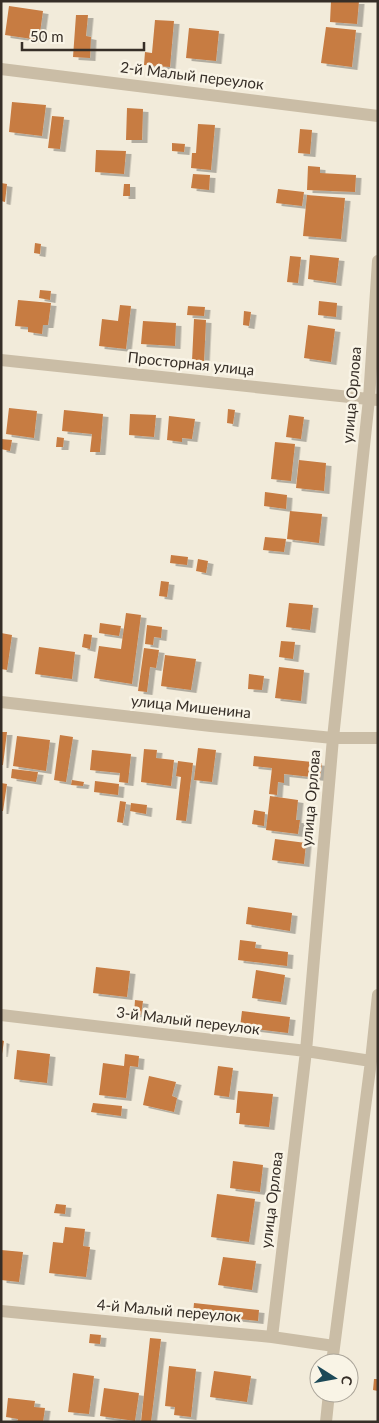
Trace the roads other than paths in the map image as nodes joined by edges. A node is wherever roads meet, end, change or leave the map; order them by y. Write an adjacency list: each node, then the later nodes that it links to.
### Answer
1 (1, 69): 2 (street, 2-й Малый переулок)
2 (378, 116)
3 (378, 261): 5 (street, улица Орлова)
4 (1, 360): 5 (street, Просторная улица)
5 (373, 400): 7 (street, улица Орлова)
6 (1, 702): 7 (street, улица Мишенина)
7 (333, 738): 8 (street, улица Мишенина); 11 (street, улица Орлова)
8 (378, 738)
9 (378, 996): 12 (street)
10 (1, 1015): 11 (street, 3-й Малый переулок)
11 (306, 1051): 12 (street, 3-й Малый переулок); 14 (street, улица Орлова)
12 (371, 1061): 15 (street)
13 (1, 1311): 14 (street, 4-й Малый переулок)
14 (272, 1337): 15 (street, 4-й Малый переулок)
15 (334, 1346): 16 (street)
16 (333, 1353)
17 (328, 1403): 18 (street)
18 (326, 1422)

